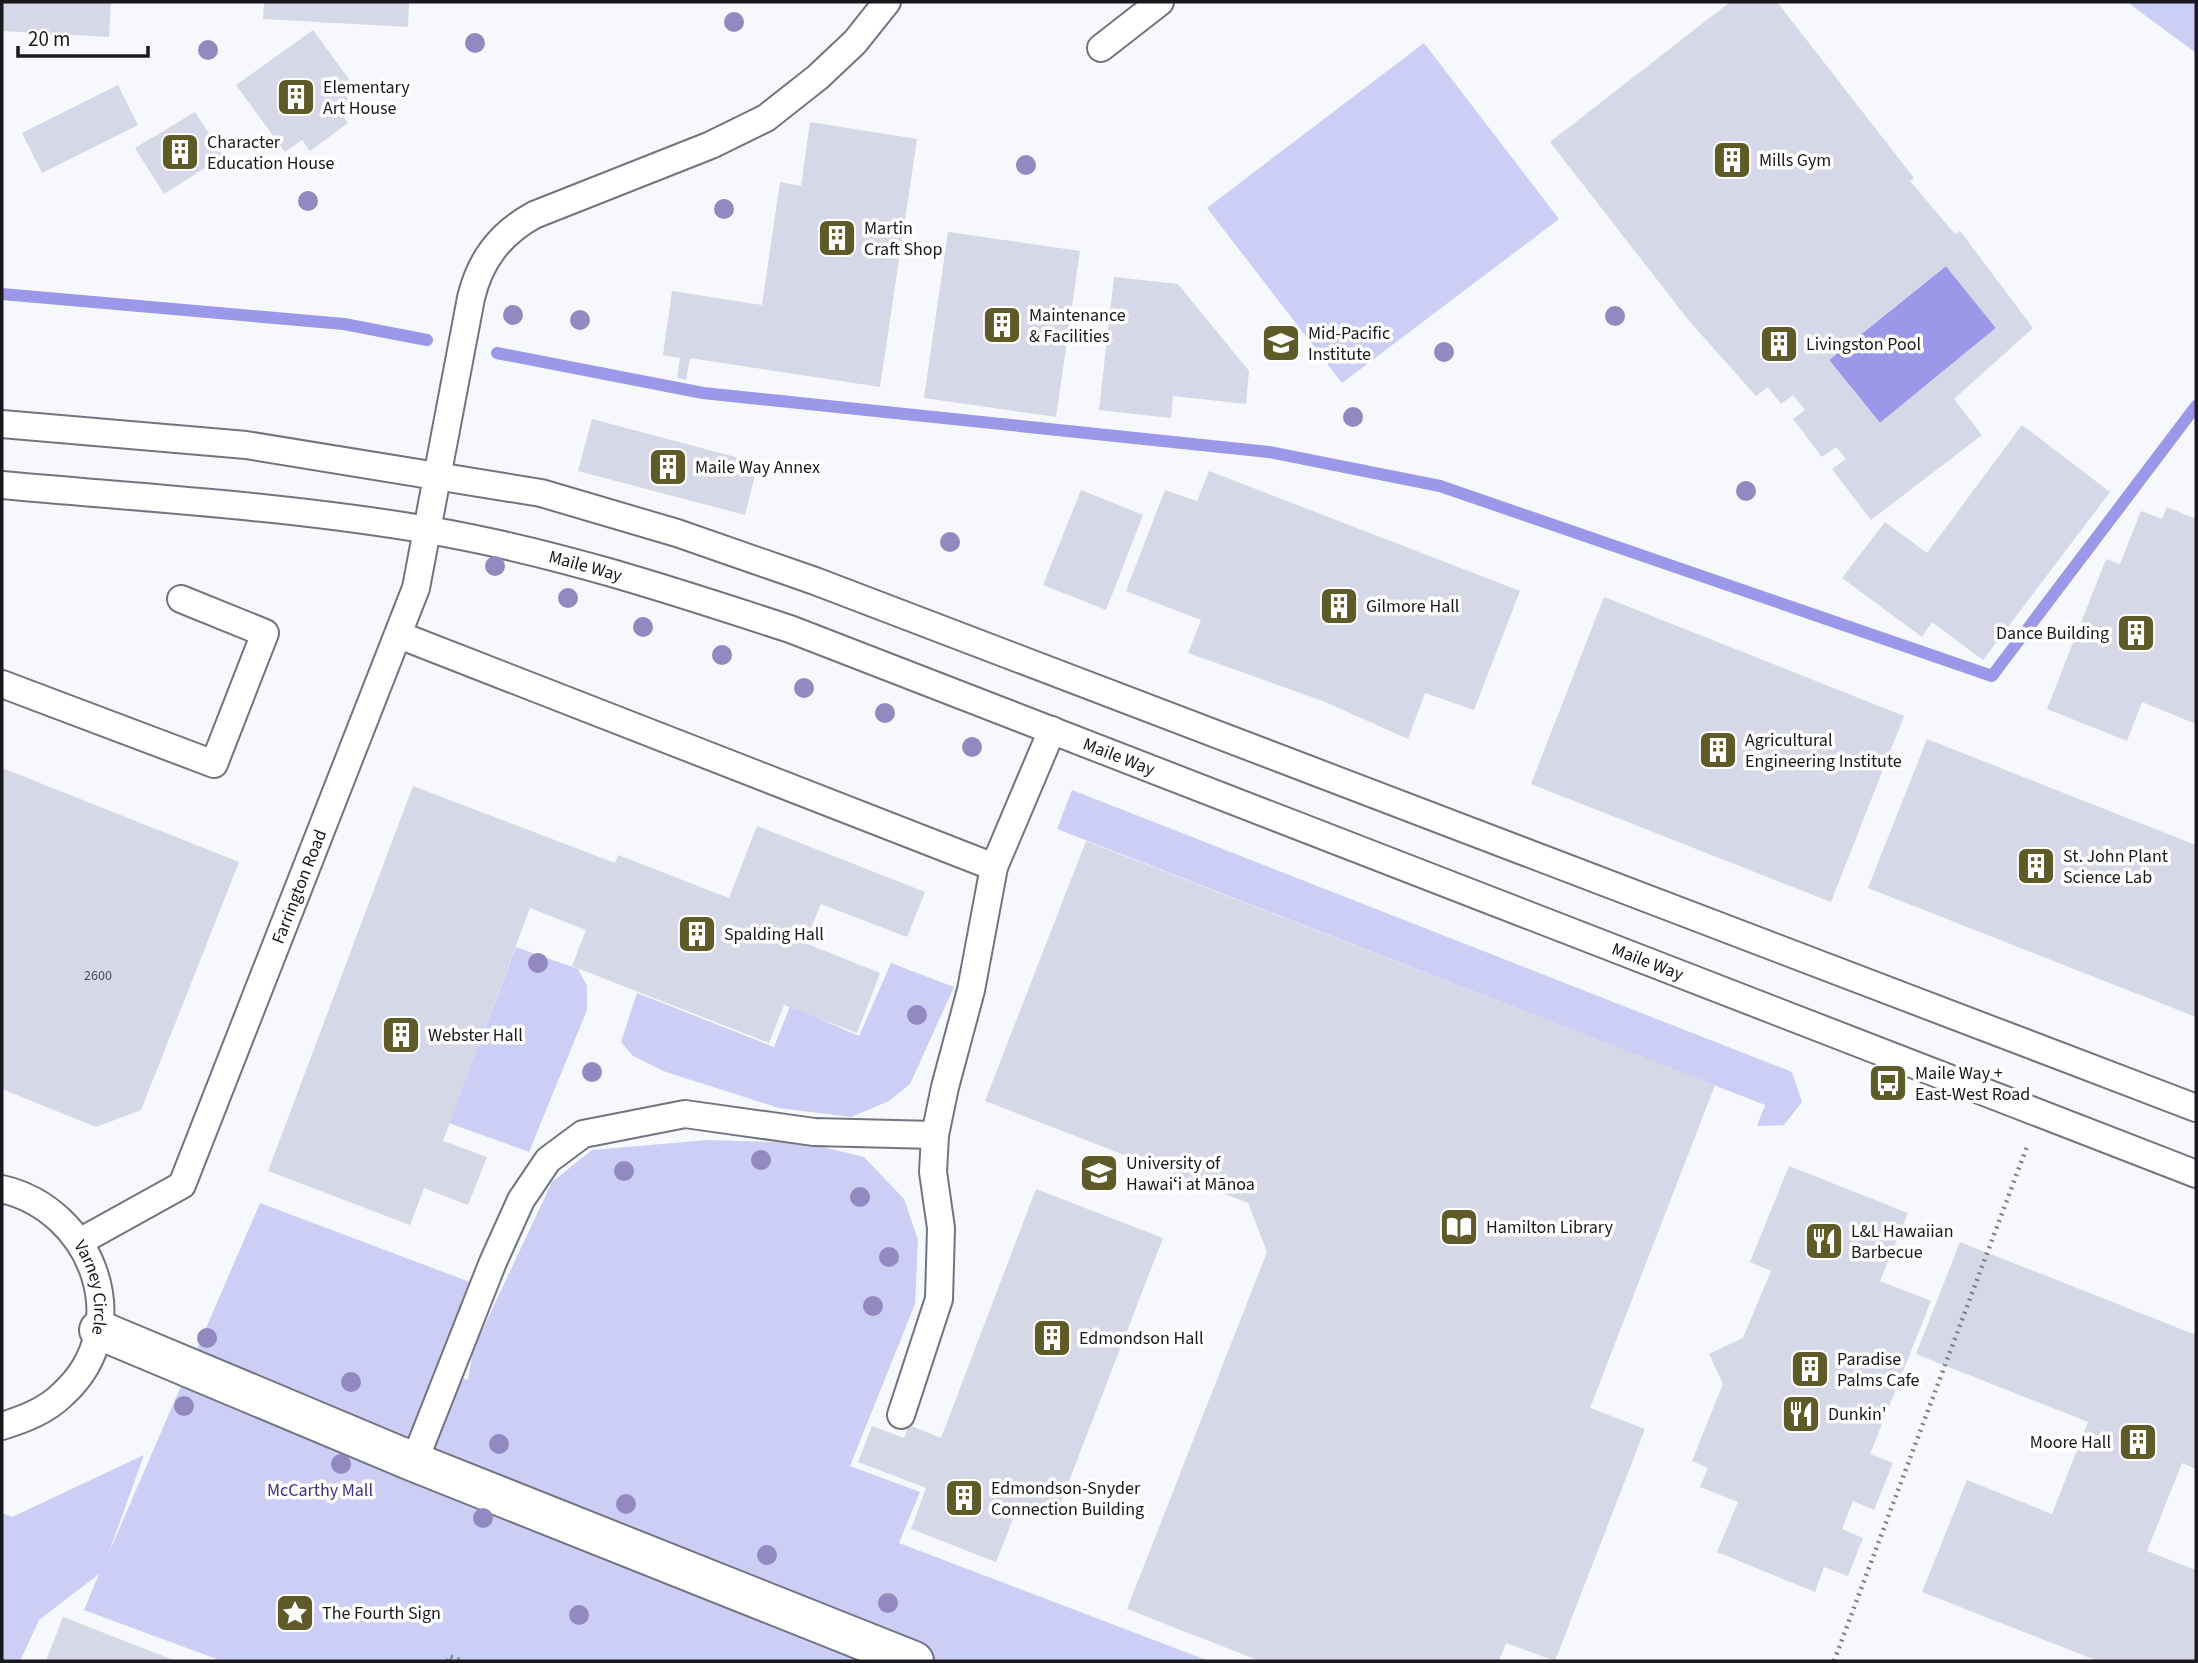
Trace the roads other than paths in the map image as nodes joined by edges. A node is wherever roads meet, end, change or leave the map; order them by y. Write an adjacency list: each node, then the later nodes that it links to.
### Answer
1 (887, 2): 5 (lane, Farrington Road)
2 (1160, 2): 3 (lane)
3 (1101, 48)
4 (2, 424): 5 (lane)
5 (437, 474): 7 (lane, Farrington Road); 13 (lane)
6 (2, 485): 7 (lane, Maile Way)
7 (426, 530): 9 (lane, Farrington Road); 11 (lane, Maile Way)
8 (181, 599): 10 (lane)
9 (399, 635): 12 (lane); 17 (lane, Farrington Road)
10 (2, 684)
11 (1052, 730): 12 (lane); 15 (lane, Maile Way)
12 (994, 867): 14 (lane)
13 (2196, 1108)
14 (935, 1135): 19 (lane); 21 (lane)
15 (2196, 1174)
16 (2, 1189): 17 (lane, Varney Circle)
17 (81, 1241): 18 (lane, Varney Circle)
18 (99, 1330): 20 (lane, Varney Circle); 21 (street)
19 (901, 1415)
20 (2, 1426)
21 (414, 1462): 22 (street)
22 (914, 1661)

